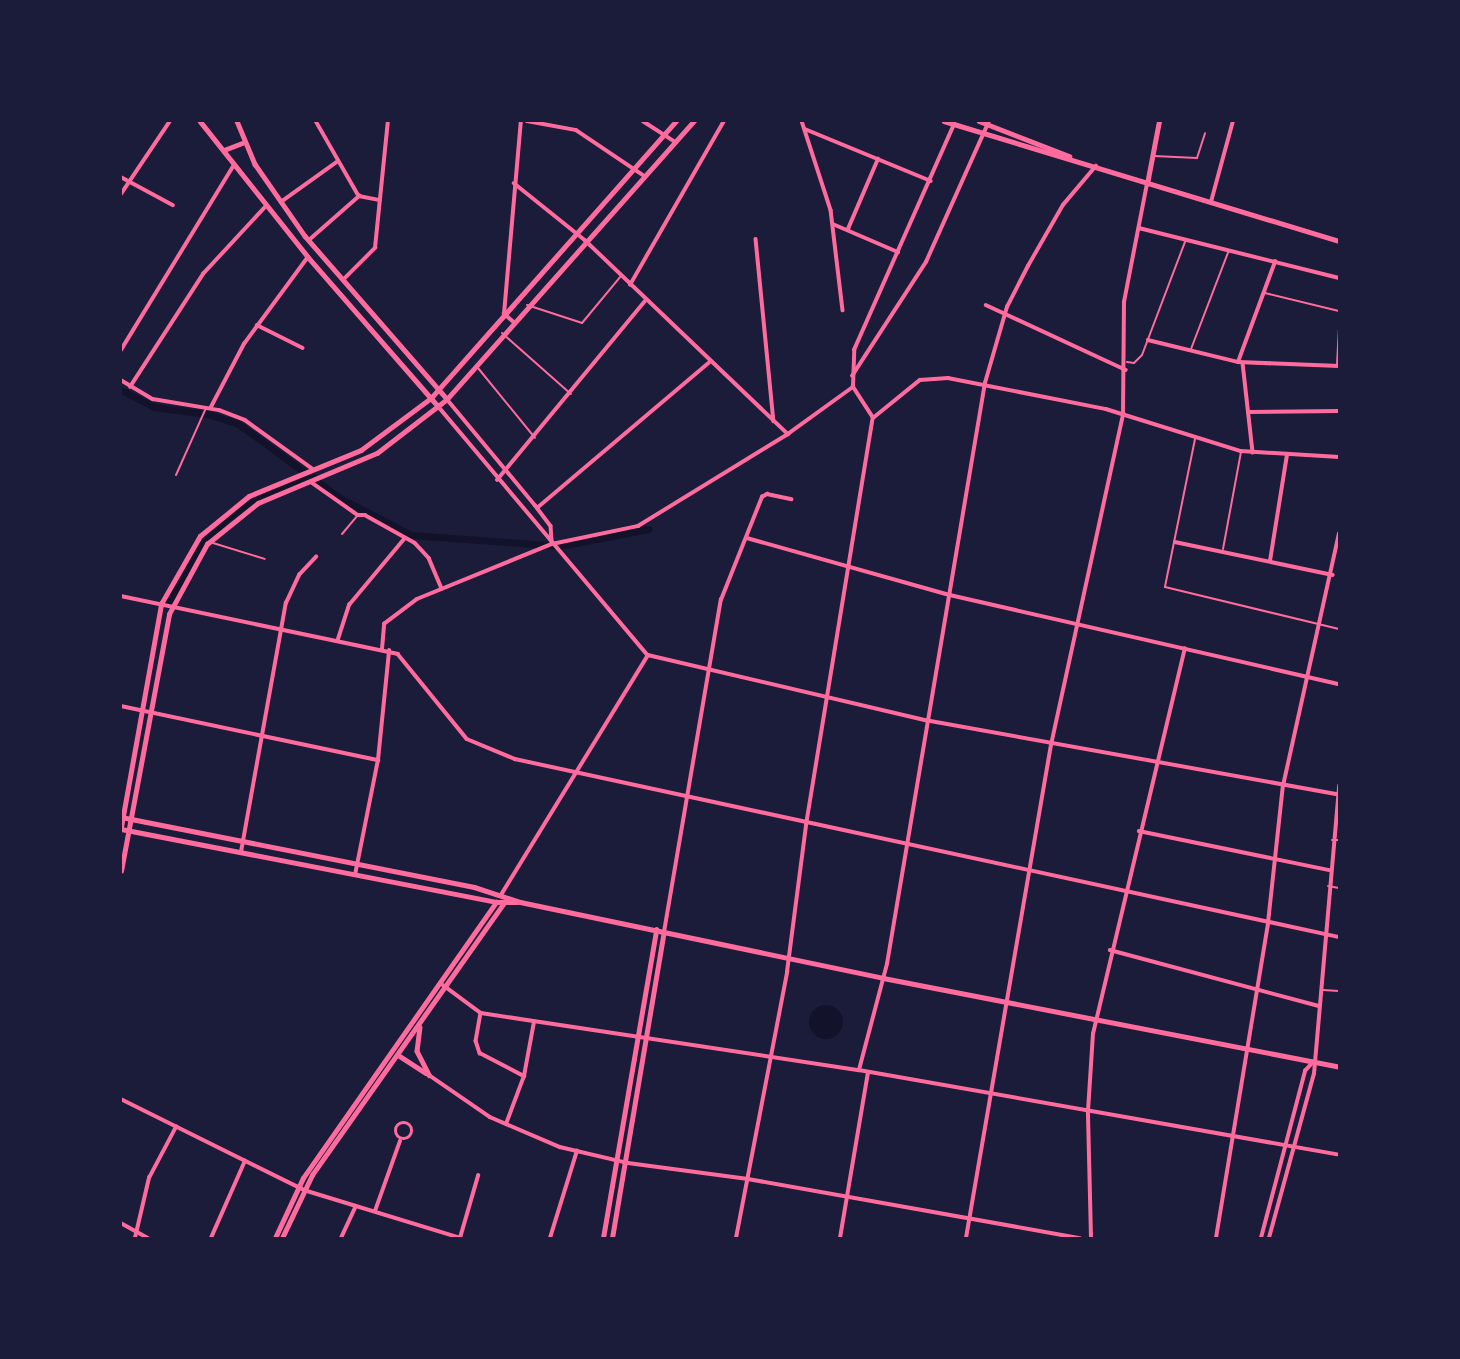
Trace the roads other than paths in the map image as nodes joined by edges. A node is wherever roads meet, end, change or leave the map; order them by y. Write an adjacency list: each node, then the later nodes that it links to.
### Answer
1 (170, 121): 36 (street)
2 (200, 121): 25 (main road)
3 (237, 121): 24 (main road)
4 (316, 121): 29 (street)
5 (388, 121): 41 (street)
6 (521, 121): 37 (street)
7 (527, 121): 32 (street)
8 (643, 121): 22 (street)
9 (676, 121): 22 (main road)
10 (694, 121): 23 (main road)
11 (724, 121): 62 (street)
12 (802, 121): 19 (street)
13 (944, 121): 18 (main road)
14 (979, 121): 17 (main road)
15 (1159, 121): 26 (main road)
16 (1233, 121): 43 (street)
17 (989, 122): 21 (street); 28 (main road)
18 (954, 124): 21 (main road); 35 (street)
19 (805, 129): 27 (street); 46 (street)
20 (1205, 132): 26 (lane)
21 (982, 133): 28 (main road); 85 (street)
22 (663, 134): 23 (street); 32 (main road)
23 (675, 142): 33 (main road)
24 (243, 143): 25 (main road); 42 (main road)
25 (224, 150): 30 (main road)
26 (1153, 156): 38 (main road)
27 (878, 159): 35 (street); 48 (street)
28 (1075, 159): 31 (main road)
29 (338, 161): 40 (street); 42 (street)
30 (234, 165): 45 (main road); 77 (street)
31 (1096, 166): 38 (main road); 70 (street)
32 (633, 168): 33 (street); 49 (main road)
33 (643, 175): 53 (main road)
34 (121, 177): 36 (street)
35 (931, 181): 56 (street)
36 (130, 182): 39 (street); 44 (street)
37 (514, 183): 49 (street); 69 (street)
38 (1147, 184): 43 (main road); 47 (street)
39 (121, 194)
40 (359, 196): 41 (street); 52 (street)
41 (378, 200): 61 (street)
42 (281, 202): 52 (main road)
43 (1211, 202): 54 (main road)
44 (173, 205)
45 (266, 206): 57 (main road); 88 (street)
46 (833, 224): 48 (street); 67 (street)
47 (1139, 228): 51 (street); 80 (street)
48 (848, 229): 56 (street)
49 (576, 233): 53 (street); 69 (main road)
50 (756, 239): 100 (street)
51 (1186, 239): 55 (street); 75 (lane)
52 (309, 240): 61 (main road)
53 (585, 240): 59 (street); 65 (main road)
54 (1339, 241)
55 (1230, 250): 58 (street); 78 (lane)
56 (898, 252): 85 (street)
57 (308, 257): 72 (street); 92 (main road)
58 (1275, 262): 60 (street); 63 (street)
59 (621, 276): 62 (street); 65 (lane)
60 (1339, 278)
61 (342, 281): 90 (main road)
62 (630, 285): 64 (street)
63 (1264, 293): 68 (lane); 81 (street)
64 (645, 301): 79 (street); 91 (street)
65 (527, 305): 71 (main road)
66 (986, 305): 70 (street)
67 (844, 310)
68 (1339, 311)
69 (504, 314): 71 (street); 90 (main road)
70 (1005, 315): 84 (street); 87 (street)
71 (513, 322): 74 (main road)
72 (257, 325): 76 (street); 95 (street)
73 (1339, 330): 83 (lane)
74 (502, 333): 82 (main road); 91 (lane)
75 (1148, 340): 78 (street); 80 (lane)
76 (303, 348)
77 (121, 350)
78 (1191, 350): 81 (street)
79 (710, 362): 100 (street); 114 (street)
80 (1127, 362): 84 (street)
81 (1241, 362): 83 (street); 97 (street)
82 (476, 364): 93 (main road); 102 (lane)
83 (1338, 366)
84 (1126, 370): 98 (street)
85 (851, 377): 89 (street)
86 (121, 380): 88 (street)
87 (985, 383): 98 (street); 99 (street); 131 (street)
88 (130, 387): 95 (street)
89 (853, 387): 99 (street); 101 (street)
90 (439, 390): 92 (main road); 93 (main road)
91 (571, 394): 102 (street)
92 (431, 398): 94 (main road); 108 (main road)
93 (447, 398): 94 (main road); 109 (street)
94 (438, 406): 111 (street); 112 (main road)
95 (208, 407): 108 (street); 110 (lane)
96 (1339, 411): 97 (street)
97 (1248, 412): 105 (street)
98 (1123, 414): 103 (street); 134 (street)
99 (873, 418): 127 (street)
100 (774, 421): 101 (street)
101 (789, 434): 122 (street)
102 (535, 438): 109 (street)
103 (1195, 438): 104 (street); 121 (lane)
104 (1241, 451): 105 (street); 123 (lane)
105 (1253, 452): 106 (street)
106 (1287, 455): 107 (street); 126 (street)
107 (1339, 457)
108 (313, 470): 132 (main road)
109 (507, 470): 111 (street); 114 (street)
110 (176, 475)
111 (497, 480): 122 (street)
112 (311, 482): 115 (street); 120 (main road)
113 (791, 499): 119 (street)
114 (537, 508): 122 (street)
115 (358, 515): 116 (lane); 118 (street)
116 (342, 534)
117 (1339, 534): 128 (street)
118 (405, 538): 129 (street); 138 (street)
119 (747, 538): 127 (street); 143 (street)
120 (209, 542): 125 (lane); 133 (main road)
121 (1175, 542): 123 (street); 135 (lane)
122 (552, 544): 129 (street); 142 (street)
123 (1223, 552): 126 (street)
124 (316, 557): 136 (street)
125 (265, 559)
126 (1270, 561): 128 (street)
127 (849, 569): 131 (street); 146 (street)
128 (1333, 575): 135 (street)
129 (442, 588): 139 (street)
130 (121, 596): 132 (street)
131 (950, 596): 134 (street); 150 (street)
132 (161, 604): 133 (street); 148 (main road)
133 (171, 606): 136 (street); 149 (main road)
134 (1074, 624): 140 (street); 152 (street)
135 (1321, 625): 137 (lane); 144 (street)
136 (281, 628): 138 (street); 151 (street)
137 (1339, 629)
138 (338, 639): 139 (street)
139 (382, 649): 141 (street)
140 (1185, 649): 144 (street); 154 (street)
141 (389, 651): 153 (street); 155 (street)
142 (648, 655): 143 (street); 155 (street)
143 (708, 671): 146 (street); 158 (street)
144 (1308, 678): 145 (street); 156 (street)
145 (1339, 684)
146 (826, 697): 150 (street); 161 (street)
147 (121, 706): 148 (street)
148 (140, 710): 149 (street); 159 (main road)
149 (150, 713): 151 (street); 160 (main road)
150 (925, 720): 152 (street); 168 (street)
151 (262, 736): 153 (street); 166 (street)
152 (1051, 745): 154 (street); 174 (street)
153 (378, 760): 171 (street)
154 (1155, 763): 156 (street); 164 (street)
155 (573, 774): 158 (street); 179 (street)
156 (1283, 786): 157 (street); 170 (street)
157 (1339, 790): 165 (street)
158 (685, 799): 161 (street); 185 (street)
159 (121, 817): 160 (main road); 162 (main road)
160 (133, 820): 163 (main road); 166 (main road)
161 (806, 825): 168 (street); 189 (street)
162 (121, 828): 163 (main road)
163 (131, 831): 169 (main road); 173 (main road)
164 (1139, 831): 170 (street); 178 (street)
165 (1332, 839): 167 (lane); 172 (street)
166 (243, 841): 169 (street); 171 (main road)
167 (1339, 841)
168 (905, 846): 174 (street); 190 (street)
169 (241, 852): 175 (main road)
170 (1275, 860): 172 (street); 183 (street)
171 (358, 864): 175 (street); 179 (main road)
172 (1329, 870): 176 (street)
173 (121, 871)
174 (1027, 871): 178 (street); 196 (street)
175 (355, 875): 180 (main road)
176 (1328, 887): 177 (lane); 186 (street)
177 (1339, 888)
178 (1125, 890): 183 (street); 188 (street)
179 (502, 893): 180 (street); 181 (main road); 182 (street)
180 (496, 902): 182 (main road); 191 (main road)
181 (520, 902): 182 (main road); 184 (main road)
182 (504, 903): 192 (main road)
183 (1268, 923): 186 (street); 194 (street)
184 (656, 930): 185 (main road); 202 (main road)
185 (664, 932): 189 (main road); 203 (main road)
186 (1323, 934): 187 (street); 193 (street)
187 (1339, 937)
188 (1110, 950): 194 (street); 199 (street)
189 (787, 958): 190 (main road); 207 (street)
190 (883, 978): 196 (main road); 210 (street)
191 (441, 984): 192 (street); 205 (main road)
192 (446, 988): 198 (street); 200 (main road)
193 (1320, 990): 195 (lane); 197 (street)
194 (1257, 991): 197 (street); 204 (street)
195 (1339, 991)
196 (1008, 1003): 199 (main road); 214 (street)
197 (1319, 1006): 208 (street)
198 (481, 1013): 201 (street); 213 (street)
199 (1095, 1019): 204 (main road); 216 (street)
200 (422, 1022): 206 (main road); 212 (main road)
201 (534, 1022): 202 (street); 213 (street)
202 (638, 1038): 203 (street); 226 (main road)
203 (646, 1039): 207 (street); 227 (main road)
204 (1248, 1049): 208 (main road); 219 (street)
205 (392, 1051): 206 (main road); 230 (main road)
206 (398, 1055): 212 (main road); 231 (main road)
207 (769, 1056): 210 (street); 229 (street)
208 (1313, 1062): 209 (main road); 221 (street); 222 (street)
209 (1339, 1067)
210 (859, 1070): 211 (street)
211 (869, 1073): 214 (street); 232 (street)
212 (429, 1076): 217 (street)
213 (524, 1076): 217 (street)
214 (990, 1096): 216 (street); 235 (street)
215 (121, 1099): 218 (street)
216 (1088, 1111): 219 (street); 252 (street)
217 (506, 1124): 223 (street)
218 (176, 1127): 225 (street); 237 (street)
219 (1235, 1135): 221 (street); 253 (street)
220 (401, 1139): 234 (street)
221 (1284, 1145): 222 (street); 254 (street)
222 (1294, 1146): 224 (street); 255 (street)
223 (577, 1151): 226 (street); 245 (street)
224 (1339, 1155)
225 (245, 1161): 230 (street); 240 (street)
226 (619, 1161): 227 (street); 246 (main road)
227 (628, 1163): 229 (street); 247 (main road)
228 (478, 1176): 244 (street)
229 (748, 1179): 232 (street); 248 (street)
230 (298, 1187): 231 (street); 241 (main road)
231 (304, 1190): 233 (street); 242 (main road)
232 (847, 1198): 235 (street); 249 (street)
233 (356, 1206): 234 (street); 243 (street)
234 (375, 1211): 244 (street)
235 (970, 1221): 250 (street); 251 (street)
236 (121, 1223): 237 (street)
237 (138, 1233): 238 (street); 239 (street)
238 (135, 1238)
239 (148, 1238)
240 (211, 1238)
241 (275, 1238)
242 (282, 1238)
243 (341, 1238)
244 (460, 1238)
245 (550, 1238)
246 (603, 1238)
247 (612, 1238)
248 (736, 1238)
249 (840, 1238)
250 (966, 1238)
251 (1080, 1238)
252 (1091, 1238)
253 (1216, 1238)
254 (1261, 1238)
255 (1269, 1238)

